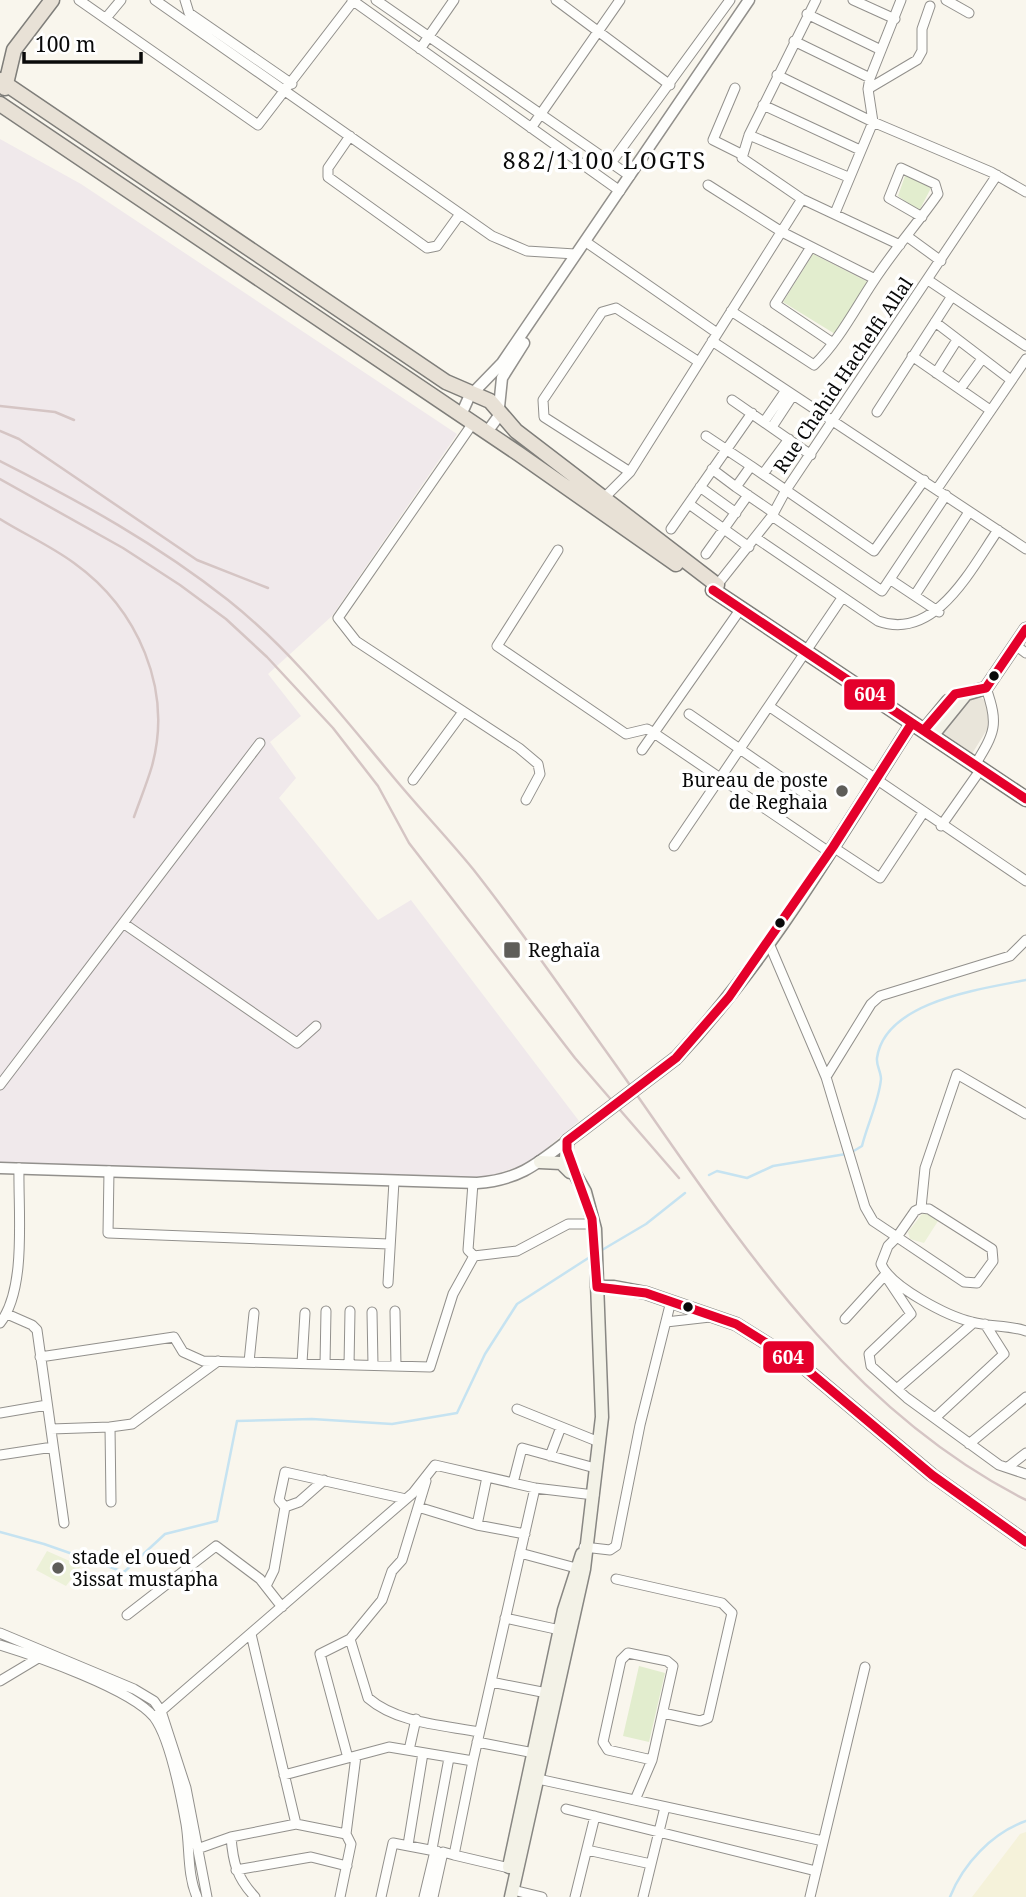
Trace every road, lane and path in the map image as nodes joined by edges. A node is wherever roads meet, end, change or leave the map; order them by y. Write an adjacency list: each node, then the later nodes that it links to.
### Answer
1 (52, 0): 26 (highway)
2 (79, 0): 20 (street)
3 (121, 0): 20 (street)
4 (155, 0): 33 (street)
5 (185, 0): 33 (street)
6 (353, 0): 25 (street); 33 (street)
7 (376, 0): 23 (street)
8 (454, 0): 23 (street)
9 (556, 0): 22 (street)
10 (620, 0): 22 (street)
11 (732, 0): 16 (street); 31 (street)
12 (816, 0): 19 (street)
13 (901, 0): 21 (street)
14 (946, 0): 18 (street)
15 (861, 1): 21 (street)
16 (747, 4): 47 (street)
17 (930, 6): 35 (street)
18 (968, 13)
19 (807, 14): 24 (street); 27 (street)
20 (106, 18): 33 (street)
21 (895, 19): 27 (street)
22 (598, 30): 31 (street); 38 (street)
23 (430, 36): 25 (street); 38 (street)
24 (794, 41): 29 (street); 30 (street)
25 (420, 49): 40 (street)
26 (14, 50): 28 (highway); 32 (highway)
27 (881, 51): 30 (street)
28 (0, 60)
29 (778, 75): 37 (street); 39 (street)
30 (870, 78): 35 (street)
31 (670, 85): 45 (street)
32 (2, 86): 80 (highway)
33 (289, 88): 42 (street)
34 (735, 88): 44 (street)
35 (868, 89): 39 (street)
36 (0, 104): 86 (highway)
37 (763, 105): 41 (street); 43 (street)
38 (541, 114): 40 (street); 45 (street)
39 (873, 122): 43 (street); 46 (street)
40 (531, 128): 50 (street)
41 (749, 135): 44 (street); 48 (street)
42 (350, 136): 54 (street); 54 (street)
43 (860, 150): 48 (street)
44 (741, 154): 52 (street)
45 (611, 163): 47 (street)
46 (997, 175): 51 (street); 62 (street, Rue Chahid Hachelfi Allal)
47 (630, 176): 50 (street)
48 (848, 177): 53 (street)
49 (708, 185): 56 (street)
50 (620, 191): 58 (street)
51 (1026, 192)
52 (802, 199): 53 (street); 56 (street)
53 (835, 213): 59 (street)
54 (460, 214): 61 (street)
55 (922, 217): 55 (street); 57 (street)
56 (782, 232): 60 (street); 66 (street)
57 (908, 237): 59 (street); 62 (street)
58 (586, 242): 61 (street); 68 (street); 82 (street)
59 (900, 245): 63 (street)
60 (811, 247): 63 (street); 70 (street)
61 (575, 254): 80 (street)
62 (941, 261): 64 (street, Rue Chahid Hachelfi Allal)
63 (875, 279): 70 (street)
64 (928, 280): 65 (street); 87 (street, Rue Chahid Hachelfi Allal)
65 (952, 296): 67 (street); 71 (street)
66 (731, 311): 68 (street); 70 (street)
67 (934, 322): 69 (street); 72 (street)
68 (715, 337): 75 (street); 79 (street)
69 (957, 340): 73 (street); 76 (street)
70 (832, 343)
71 (1026, 345)
72 (912, 356): 76 (street); 84 (street)
73 (982, 359): 77 (street); 78 (street)
74 (1026, 359): 77 (street)
75 (698, 362): 98 (street); 98 (street)
76 (936, 373): 78 (street)
77 (1011, 380): 83 (street)
78 (960, 389): 83 (street)
79 (790, 393): 87 (street); 88 (street)
80 (472, 394): 82 (highway); 86 (street)
81 (732, 400): 85 (street)
82 (499, 410): 89 (highway); 90 (street)
83 (990, 410): 103 (street)
84 (877, 412)
85 (752, 413): 88 (street); 94 (street)
86 (467, 419): 90 (highway); 131 (street)
87 (832, 421): 95 (street, Rue Chahid Hachelfi Allal); 100 (street)
88 (768, 425): 92 (street)
89 (516, 431): 93 (highway); 107 (highway)
90 (487, 432): 93 (highway)
91 (706, 436): 94 (street)
92 (789, 439): 95 (street); 99 (street)
93 (506, 444): 107 (highway)
94 (726, 451): 96 (street); 97 (street)
95 (811, 455): 104 (street, Rue Chahid Hachelfi Allal)
96 (751, 466): 99 (street); 102 (street)
97 (712, 469): 101 (street); 102 (street)
98 (630, 472): 107 (street)
99 (763, 474): 104 (street)
100 (924, 480): 103 (street); 104 (street)
101 (700, 487): 108 (street); 110 (street)
102 (737, 487): 105 (street)
103 (937, 489): 106 (street)
104 (786, 490): 111 (street, Rue Chahid Hachelfi Allal)
105 (748, 495): 110 (street); 111 (street)
106 (946, 495): 109 (street); 120 (street)
107 (600, 501): 121 (highway)
108 (689, 504): 112 (street); 113 (street)
109 (969, 512): 114 (street); 122 (street)
110 (736, 513): 113 (street)
111 (773, 514): 115 (street, Rue Chahid Hachelfi Allal); 120 (street)
112 (671, 528)
113 (724, 529): 116 (street); 119 (street)
114 (998, 530): 117 (street); 125 (street)
115 (756, 538): 116 (street, Rue Chahid Hachelfi Allal); 123 (street)
116 (749, 547): 121 (street, Rue Chahid Hachelfi Allal)
117 (1026, 549)
118 (558, 550): 134 (street)
119 (706, 554)
120 (891, 580): 122 (street)
121 (715, 588): 124 (main road)
122 (915, 595): 125 (street)
123 (842, 598): 125 (street); 128 (street)
124 (742, 607): 128 (main road); 134 (street)
125 (939, 612)
126 (1026, 629): 127 (main road)
127 (1020, 649): 129 (main road)
128 (805, 650): 130 (street); 133 (main road)
129 (980, 689): 133 (main road); 138 (street)
130 (770, 707): 137 (street); 141 (street)
131 (463, 712): 140 (street); 143 (street)
132 (689, 714): 137 (street)
133 (923, 730): 138 (main road); 141 (main road)
134 (654, 733): 136 (street); 139 (street)
135 (260, 743): 150 (street)
136 (642, 750)
137 (741, 750): 139 (street); 144 (street)
138 (978, 767): 142 (main road); 146 (street)
139 (721, 779): 147 (street); 148 (street)
140 (413, 780)
141 (875, 781): 145 (street); 148 (main road)
142 (1026, 799)
143 (526, 800)
144 (814, 800)
145 (922, 813): 146 (street); 148 (street)
146 (941, 826): 149 (street)
147 (674, 846)
148 (831, 850): 152 (main road)
149 (1026, 881)
150 (123, 923): 155 (street); 157 (street)
151 (1026, 940): 156 (street)
152 (768, 941): 153 (main road); 154 (street)
153 (755, 958): 154 (street); 159 (main road, bridge)
154 (778, 963): 156 (street)
155 (316, 1026)
156 (826, 1077): 169 (street)
157 (0, 1085)
158 (1026, 1114): 167 (street)
159 (567, 1141): 160 (street); 164 (main road)
160 (540, 1162): 164 (main road); 166 (street)
161 (0, 1168): 162 (street)
162 (19, 1168): 163 (street); 182 (street)
163 (109, 1171): 165 (street); 170 (street)
164 (573, 1175): 168 (main road)
165 (394, 1181): 166 (street); 170 (street)
166 (473, 1183): 171 (street)
167 (921, 1208): 169 (street); 169 (street)
168 (594, 1226): 171 (street); 174 (main road)
169 (897, 1237): 172 (street)
170 (389, 1244): 173 (street)
171 (474, 1256): 197 (street)
172 (886, 1275): 184 (street); 187 (street); 198 (street)
173 (388, 1283)
174 (597, 1287): 175 (main road); 207 (main road)
175 (671, 1301): 183 (main road); 185 (street)
176 (327, 1311): 194 (street)
177 (350, 1311): 195 (street)
178 (395, 1311): 197 (street)
179 (372, 1312): 196 (street)
180 (254, 1313): 192 (street)
181 (304, 1313): 193 (street)
182 (7, 1314): 186 (street); 190 (street)
183 (715, 1317): 185 (street); 229 (main road)
184 (845, 1319)
185 (666, 1322): 230 (street)
186 (0, 1323)
187 (973, 1323): 188 (street); 198 (street)
188 (985, 1324): 189 (street); 203 (street)
189 (1026, 1331)
190 (40, 1357): 191 (street); 200 (street)
191 (218, 1361): 192 (street); 204 (street)
192 (249, 1362): 193 (street)
193 (302, 1363): 194 (street)
194 (325, 1364): 195 (street)
195 (349, 1365): 196 (street)
196 (373, 1365): 197 (street)
197 (396, 1366)
198 (898, 1388): 203 (street)
199 (1026, 1397): 208 (street)
200 (47, 1405): 202 (street); 206 (street)
201 (517, 1409): 205 (street)
202 (0, 1413)
203 (935, 1419): 208 (street)
204 (110, 1427): 206 (street); 223 (street)
205 (561, 1427): 207 (street); 212 (street)
206 (51, 1429): 209 (street)
207 (598, 1441): 214 (main road)
208 (969, 1444): 213 (street)
209 (53, 1447): 211 (street); 226 (street)
210 (1026, 1453): 213 (street)
211 (0, 1455)
212 (550, 1456): 214 (street); 219 (street)
213 (1008, 1467): 216 (street)
214 (595, 1468): 221 (main road)
215 (428, 1472): 217 (street); 222 (street); 225 (street)
216 (1026, 1474)
217 (486, 1477): 219 (street); 227 (street)
218 (324, 1480): 222 (street); 224 (street); 224 (street)
219 (513, 1483): 220 (street)
220 (535, 1488): 221 (street); 228 (street)
221 (594, 1495): 230 (main road)
222 (406, 1499): 235 (street)
223 (111, 1502)
224 (285, 1507): 234 (street)
225 (418, 1507): 227 (street); 241 (street)
226 (64, 1523)
227 (477, 1525): 228 (street)
228 (524, 1534): 231 (street)
229 (1026, 1542)
230 (584, 1547): 232 (main road); 261 (main road)
231 (520, 1553): 232 (street); 237 (street)
232 (576, 1568): 238 (main road)
233 (616, 1579): 249 (street)
234 (265, 1586): 235 (street); 236 (street)
235 (282, 1607): 240 (street)
236 (127, 1615)
237 (505, 1618): 238 (street); 247 (street)
238 (560, 1630): 248 (main road)
239 (2, 1632): 243 (street)
240 (251, 1634): 250 (street); 260 (street)
241 (350, 1639): 251 (street); 256 (street)
242 (0, 1645): 244 (street)
243 (48, 1652): 244 (street); 250 (street)
244 (38, 1659): 246 (street); 250 (street)
245 (864, 1667): 270 (street)
246 (0, 1681)
247 (491, 1682): 248 (street); 252 (street)
248 (547, 1693): 255 (main road)
249 (663, 1713): 259 (street); 259 (street)
250 (158, 1714): 272 (street); 283 (street)
251 (416, 1719): 252 (street); 253 (street)
252 (478, 1737): 255 (street); 258 (street)
253 (409, 1751): 254 (street); 256 (street)
254 (423, 1753): 257 (street); 271 (street)
255 (534, 1753): 278 (main road)
256 (352, 1757): 260 (street); 268 (street)
257 (449, 1758): 258 (street); 274 (street)
258 (473, 1760): 275 (street)
259 (652, 1760): 262 (street)
260 (284, 1775): 266 (street)
261 (538, 1779): 262 (street); 282 (main road)
262 (635, 1800): 263 (street)
263 (665, 1807): 267 (street); 270 (street)
264 (566, 1810): 265 (street)
265 (595, 1816): 267 (street); 273 (street)
266 (296, 1824): 268 (street); 269 (street)
267 (659, 1832): 276 (street); 280 (street)
268 (346, 1835): 277 (street)
269 (231, 1837): 272 (street); 279 (street)
270 (823, 1841): 280 (street)
271 (408, 1845): 274 (street); 288 (street)
272 (200, 1849): 281 (street)
273 (587, 1850): 276 (street); 292 (street)
274 (436, 1851): 275 (street); 289 (street); 290 (street)
275 (454, 1855): 278 (street)
276 (651, 1864): 293 (street)
277 (346, 1866): 279 (street); 287 (street)
278 (509, 1868): 282 (main road)
279 (236, 1870): 286 (street)
280 (816, 1871): 294 (street)
281 (204, 1884): 284 (street); 285 (street)
282 (509, 1895): 291 (street)
283 (197, 1897)
284 (207, 1897)
285 (215, 1897)
286 (255, 1897)
287 (340, 1897)
288 (381, 1897)
289 (424, 1897)
290 (433, 1897)
291 (542, 1897)
292 (575, 1897)
293 (643, 1897)
294 (810, 1897)

